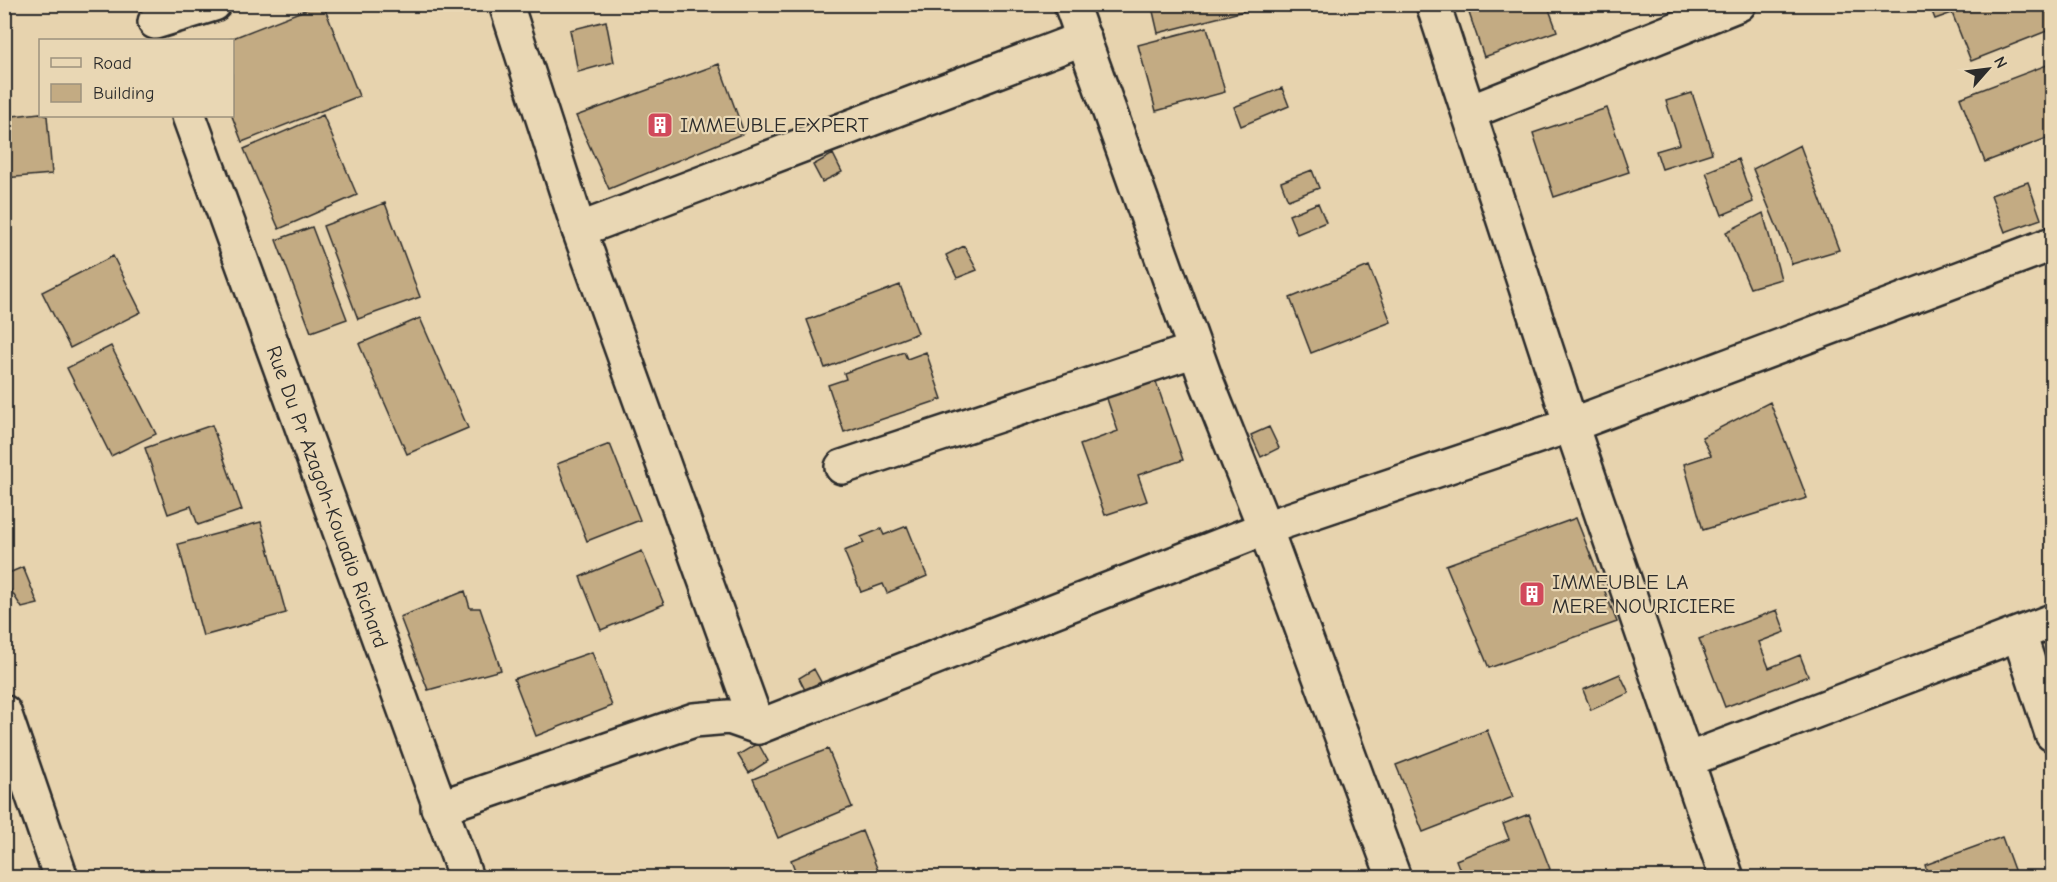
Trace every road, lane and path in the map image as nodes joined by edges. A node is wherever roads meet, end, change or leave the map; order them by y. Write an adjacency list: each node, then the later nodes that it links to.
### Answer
1 (214, 4): 6 (street)
2 (506, 4): 10 (street)
3 (1071, 4): 7 (street)
4 (1433, 4): 8 (street)
5 (1739, 4): 8 (street)
6 (155, 22)
7 (1084, 38): 10 (street); 12 (street)
8 (1470, 112): 13 (street)
9 (189, 117): 22 (street, Rue Du Pr Azagoh-Kouadio Richard)
10 (579, 230): 19 (street)
11 (2052, 244): 13 (street)
12 (1195, 350): 14 (street); 15 (street)
13 (1571, 425): 15 (street); 21 (street)
14 (842, 467)
15 (1265, 528): 19 (street); 25 (street)
16 (2052, 621): 17 (street)
17 (2019, 634): 20 (street); 21 (street)
18 (4, 712): 23 (street)
19 (758, 727): 22 (street)
20 (2052, 734)
21 (1687, 760): 26 (street)
22 (438, 808): 24 (street, Rue Du Pr Azagoh-Kouadio Richard)
23 (61, 878)
24 (466, 878)
25 (1394, 878)
26 (1727, 878)

